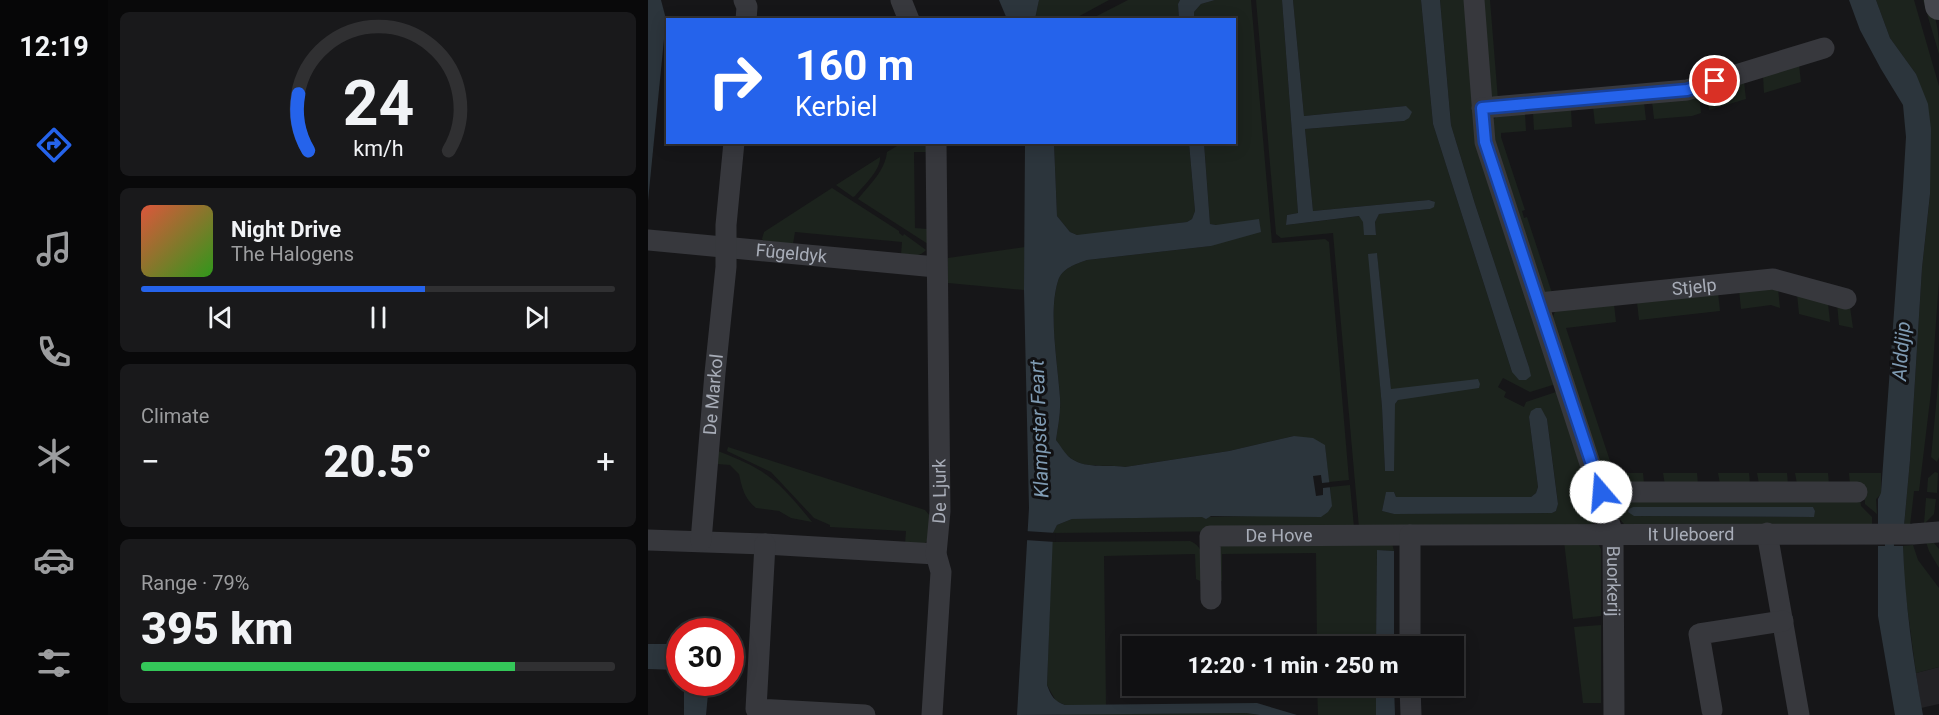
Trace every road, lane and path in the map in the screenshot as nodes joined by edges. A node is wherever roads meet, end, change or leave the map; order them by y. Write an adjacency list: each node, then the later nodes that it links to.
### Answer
1 (744, 0): 6 (street)
2 (901, 0): 7 (street)
3 (1474, 0): 9 (street, Buorkerij)
4 (1938, 0): 5 (street)
5 (1939, 6)
6 (746, 18)
7 (908, 18)
8 (1824, 48): 9 (street)
9 (1482, 108): 16 (street, Buorkerij)
10 (734, 144): 13 (street, De Markol)
11 (936, 144): 14 (street, De Ljurk)
12 (652, 240): 13 (street, Fûgeldyk)
13 (726, 247): 14 (street, Fûgeldyk); 24 (street, De Markol)
14 (936, 267): 26 (street, De Ljurk)
15 (1846, 299): 16 (street, Stjelp)
16 (1539, 303): 17 (street, Buorkerij)
17 (1601, 492): 18 (street); 21 (street, Buorkerij)
18 (1857, 492)
19 (1939, 532): 20 (street, It Uleboerd)
20 (1767, 533): 21 (street, It Uleboerd); 28 (street)
21 (1613, 534): 22 (street, It Uleboerd); 35 (street, Buorkerij)
22 (1410, 535): 27 (street, De Hove); 29 (street)
23 (648, 540): 24 (street)
24 (701, 541): 25 (street)
25 (765, 544): 26 (street); 32 (street)
26 (936, 554): 33 (street, De Ljurk)
27 (1211, 598)
28 (1783, 621): 31 (street); 36 (street)
29 (1410, 636)
30 (1410, 696): 34 (street)
31 (1712, 710)
32 (865, 715)
33 (932, 715)
34 (1411, 715)
35 (1614, 715)
36 (1799, 715)

